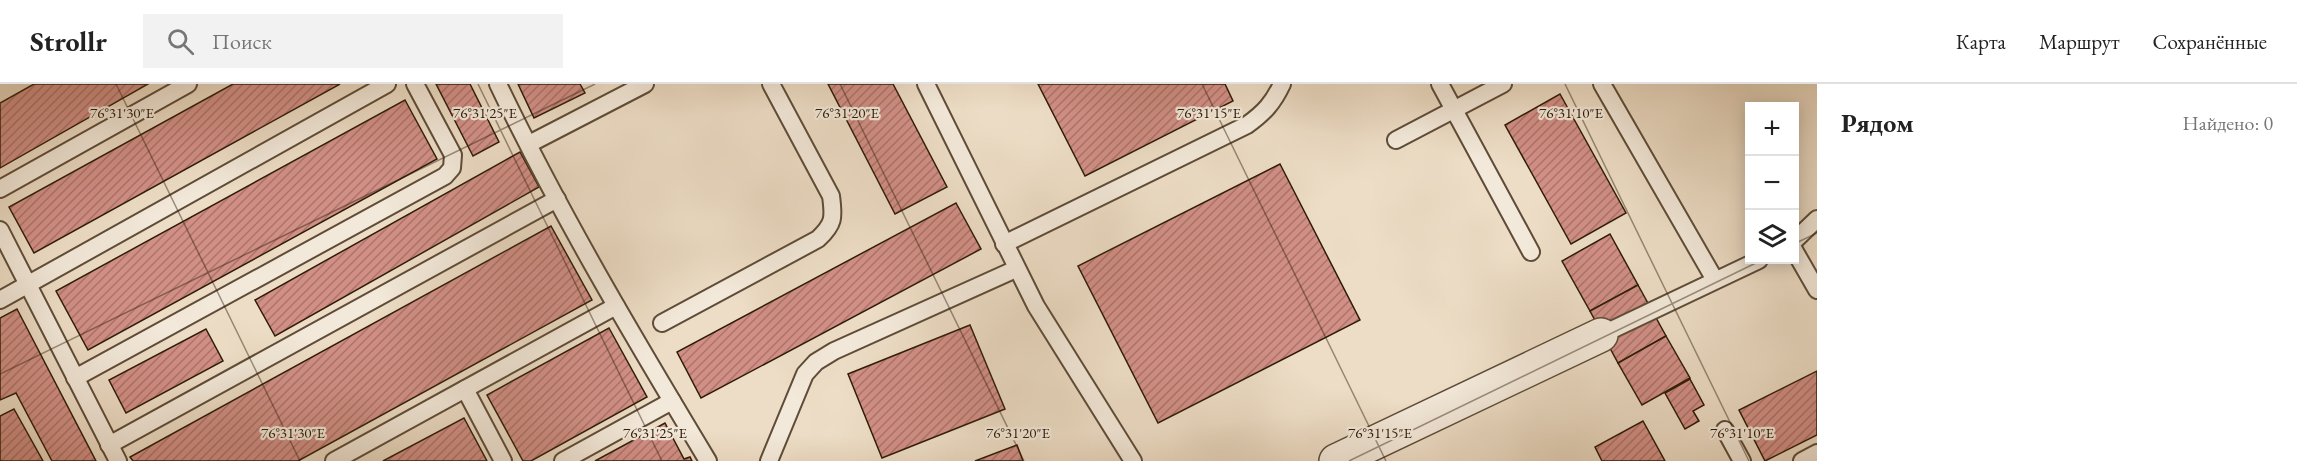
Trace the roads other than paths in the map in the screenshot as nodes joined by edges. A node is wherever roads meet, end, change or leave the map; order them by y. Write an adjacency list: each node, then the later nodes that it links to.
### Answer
1 (188, 84): 15 (lane)
2 (387, 84): 26 (lane)
3 (415, 84): 32 (lane)
4 (498, 84): 14 (lane)
5 (645, 84): 14 (lane)
6 (771, 84): 30 (lane)
7 (926, 84): 20 (lane)
8 (1282, 84): 20 (lane)
9 (1440, 84): 12 (lane)
10 (1503, 84): 12 (lane)
11 (1602, 84): 25 (lane)
12 (1454, 110): 13 (lane); 21 (lane)
13 (1396, 140)
14 (529, 144): 16 (lane)
15 (0, 189)
16 (557, 199): 29 (lane); 36 (lane)
17 (1817, 219): 19 (lane)
18 (0, 230): 26 (lane)
19 (1799, 236)
20 (1004, 244): 24 (lane)
21 (1531, 252)
22 (1750, 264): 25 (lane)
23 (1810, 264): 27 (lane)
24 (1016, 270): 43 (lane); 44 (lane)
25 (1715, 280): 31 (lane)
26 (28, 285): 28 (lane); 32 (lane)
27 (1817, 290)
28 (0, 300)
29 (616, 306): 33 (lane); 34 (lane)
30 (662, 323)
31 (1600, 335): 45 (street)
32 (75, 378): 36 (lane)
33 (465, 389): 39 (lane); 40 (lane)
34 (672, 401): 41 (lane); 42 (lane)
35 (1725, 430): 46 (lane)
36 (109, 445): 38 (lane)
37 (1817, 453): 47 (lane)
38 (118, 461)
39 (334, 461)
40 (502, 461)
41 (563, 461)
42 (708, 461)
43 (769, 461)
44 (1133, 461)
45 (1336, 461)
46 (1742, 461)
47 (1802, 461)

